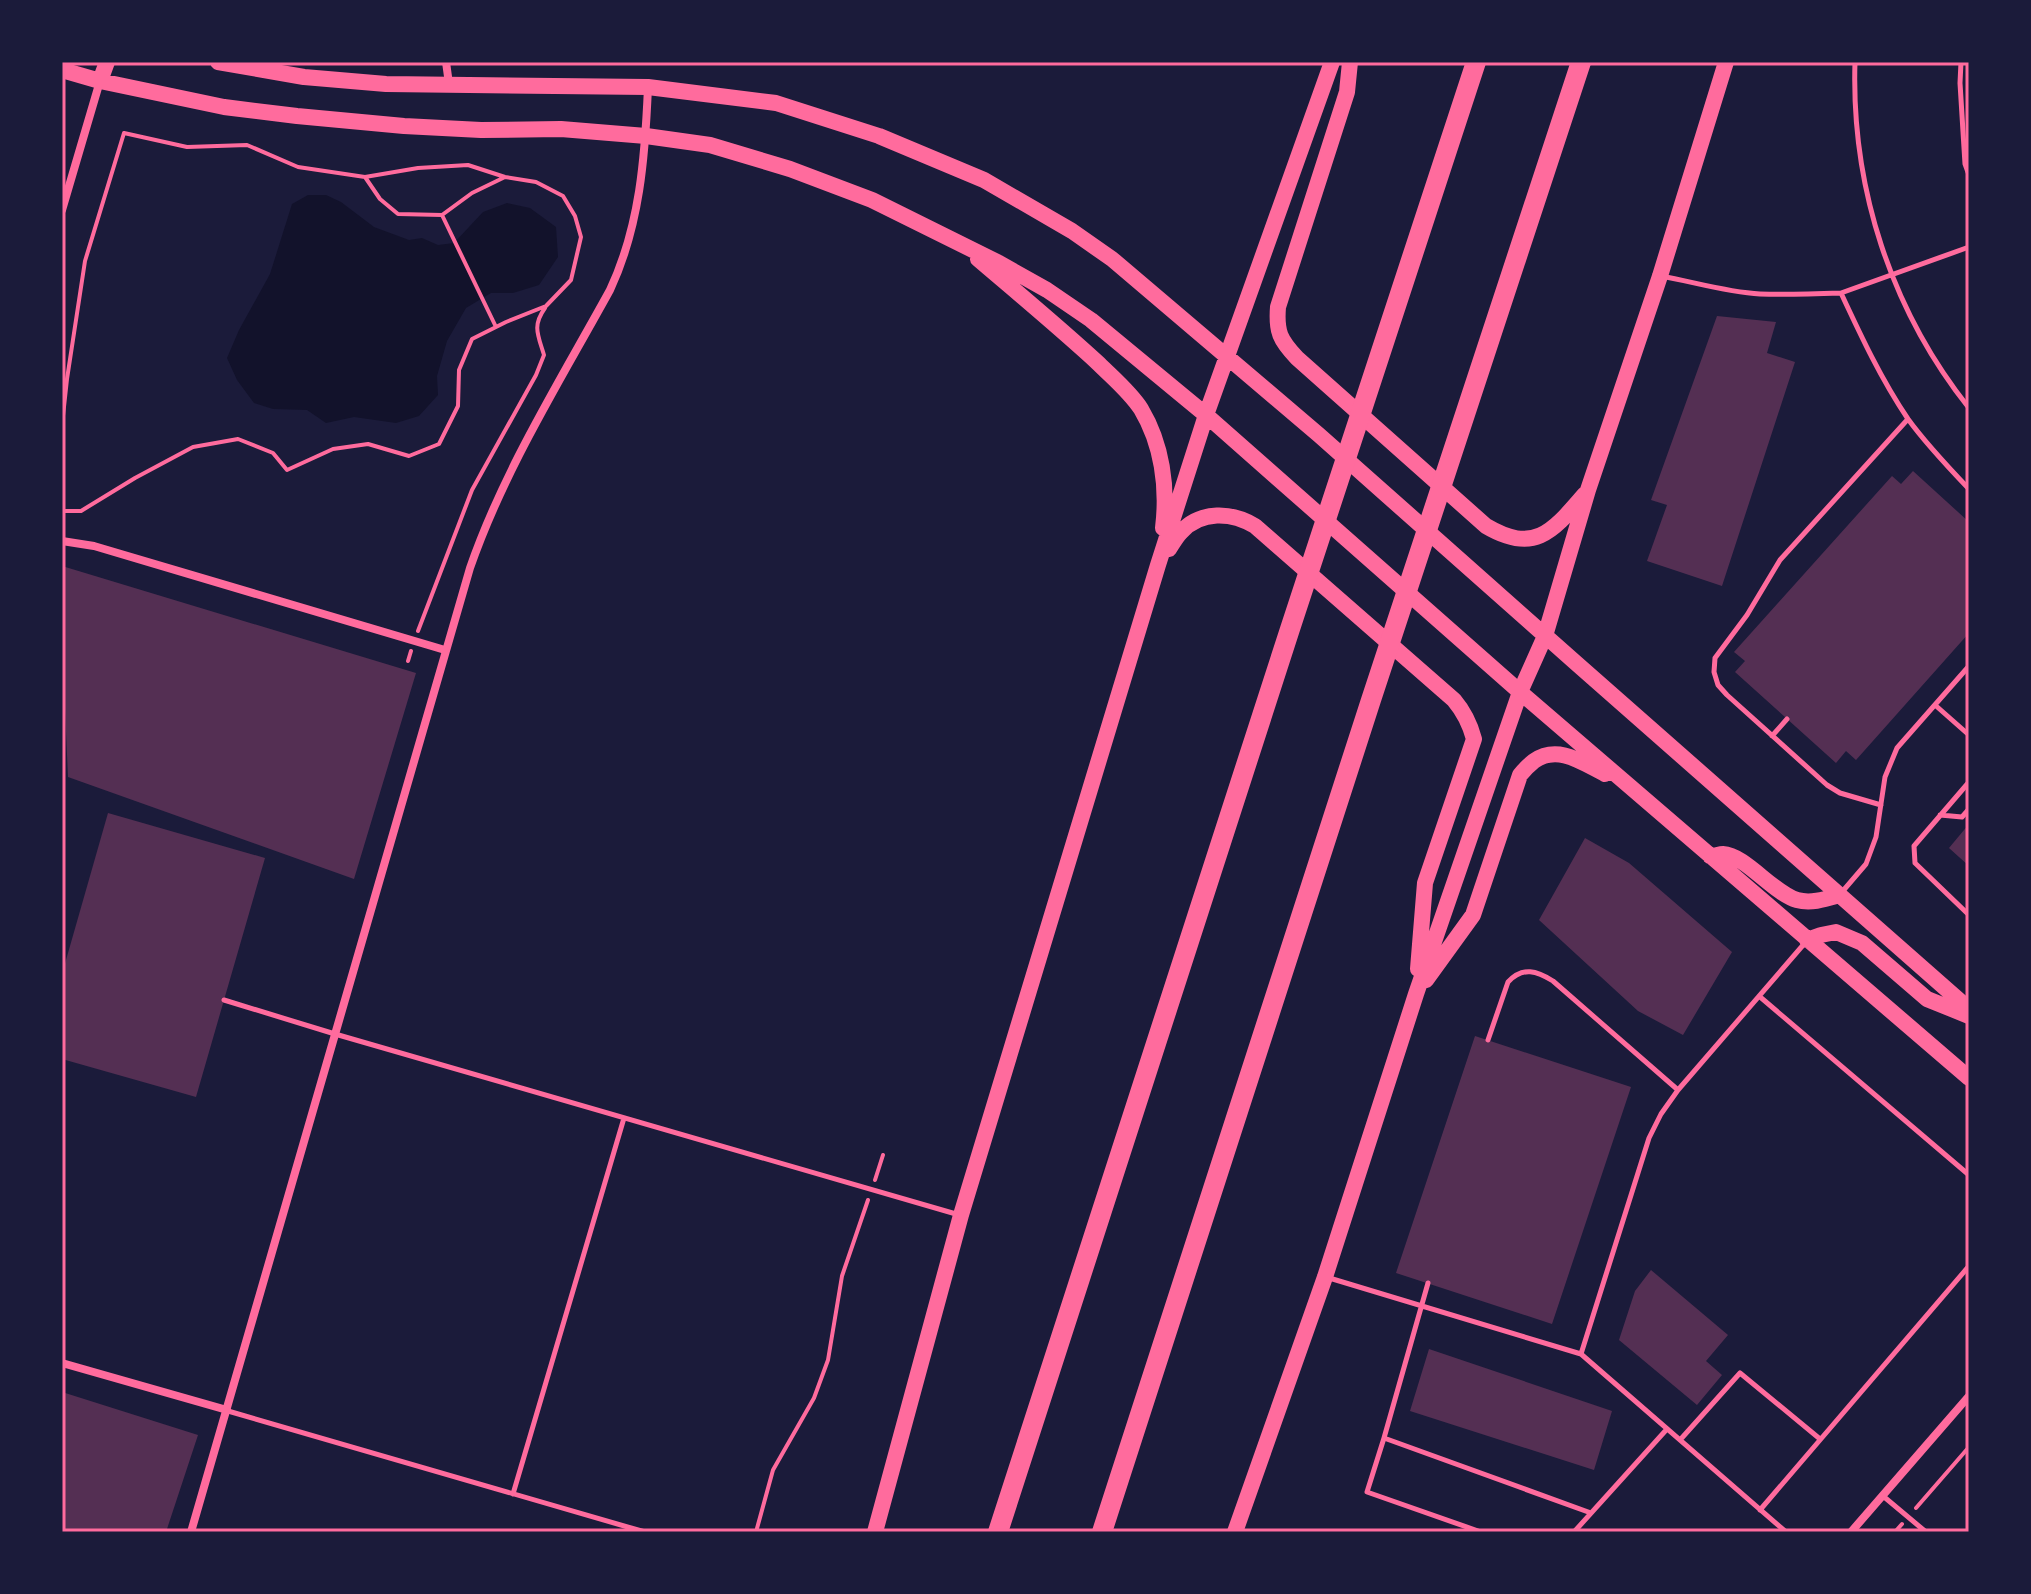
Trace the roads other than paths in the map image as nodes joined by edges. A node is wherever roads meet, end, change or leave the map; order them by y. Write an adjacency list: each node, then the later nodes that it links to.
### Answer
1 (107, 62): 12 (main road)
2 (218, 62): 13 (main road)
3 (446, 62): 13 (street)
4 (1332, 62): 23 (main road)
5 (1350, 62): 28 (main road)
6 (1476, 62): 79 (highway)
7 (1581, 62): 80 (highway)
8 (1726, 62): 20 (main road)
9 (1855, 62): 21 (lane)
10 (1961, 62): 16 (lane)
11 (62, 70): 12 (main road)
12 (100, 81): 15 (main road); 17 (street)
13 (449, 85): 14 (main road)
14 (648, 87): 15 (street); 23 (main road)
15 (646, 136): 18 (main road); 32 (street)
16 (1969, 175)
17 (62, 210)
18 (960, 243): 25 (main road); 30 (main road)
19 (1969, 247): 21 (lane)
20 (1660, 276): 22 (lane); 28 (main road)
21 (1891, 276): 22 (lane); 24 (lane)
22 (1841, 293): 26 (lane)
23 (1228, 358): 25 (main road); 31 (main road)
24 (1969, 408)
25 (1206, 415): 30 (main road); 34 (main road)
26 (1908, 419): 27 (lane); 38 (lane)
27 (1969, 489)
28 (1588, 490): 31 (main road)
29 (62, 541): 32 (street)
30 (1158, 565): 48 (main road); 59 (main road)
31 (1545, 636): 34 (main road); 45 (main road)
32 (445, 650): 53 (street)
33 (1969, 666): 35 (lane)
34 (1520, 692): 40 (main road); 48 (main road)
35 (1935, 705): 37 (lane); 41 (lane)
36 (1787, 719): 38 (lane)
37 (1969, 735)
38 (1772, 736): 41 (lane)
39 (1969, 782): 43 (lane)
40 (1629, 786): 44 (main road); 48 (main road)
41 (1881, 805): 45 (lane)
42 (1969, 809): 43 (lane)
43 (1940, 815): 46 (lane)
44 (1710, 856): 45 (main road); 47 (main road)
45 (1840, 895): 51 (main road)
46 (1969, 915)
47 (1807, 940): 49 (lane); 52 (main road); 55 (main road)
48 (1416, 994): 61 (main road)
49 (1759, 996): 56 (lane); 58 (lane)
50 (224, 1000): 53 (lane)
51 (1969, 1009)
52 (1969, 1016)
53 (335, 1034): 57 (lane); 67 (street)
54 (1488, 1040): 56 (lane)
55 (1969, 1078)
56 (1678, 1090): 64 (lane)
57 (624, 1118): 59 (lane); 72 (lane)
58 (1969, 1175)
59 (961, 1215): 78 (main road)
60 (1969, 1266): 70 (lane)
61 (1325, 1277): 63 (lane); 81 (main road)
62 (1428, 1283): 63 (lane)
63 (1421, 1305): 64 (lane); 69 (lane)
64 (1581, 1354): 68 (lane)
65 (62, 1363): 67 (street)
66 (1969, 1396): 73 (street)
67 (227, 1410): 72 (lane); 76 (street)
68 (1667, 1429): 71 (lane); 75 (lane)
69 (1384, 1438): 75 (lane); 82 (lane)
70 (1820, 1439): 71 (lane); 74 (lane)
71 (1680, 1440): 74 (lane)
72 (513, 1494): 77 (lane)
73 (1882, 1496): 85 (street); 86 (lane)
74 (1760, 1510): 84 (lane)
75 (1591, 1513): 83 (lane)
76 (191, 1532)
77 (645, 1532)
78 (875, 1532)
79 (998, 1532)
80 (1102, 1532)
81 (1235, 1532)
82 (1481, 1532)
83 (1574, 1532)
84 (1786, 1532)
85 (1851, 1532)
86 (1926, 1532)

